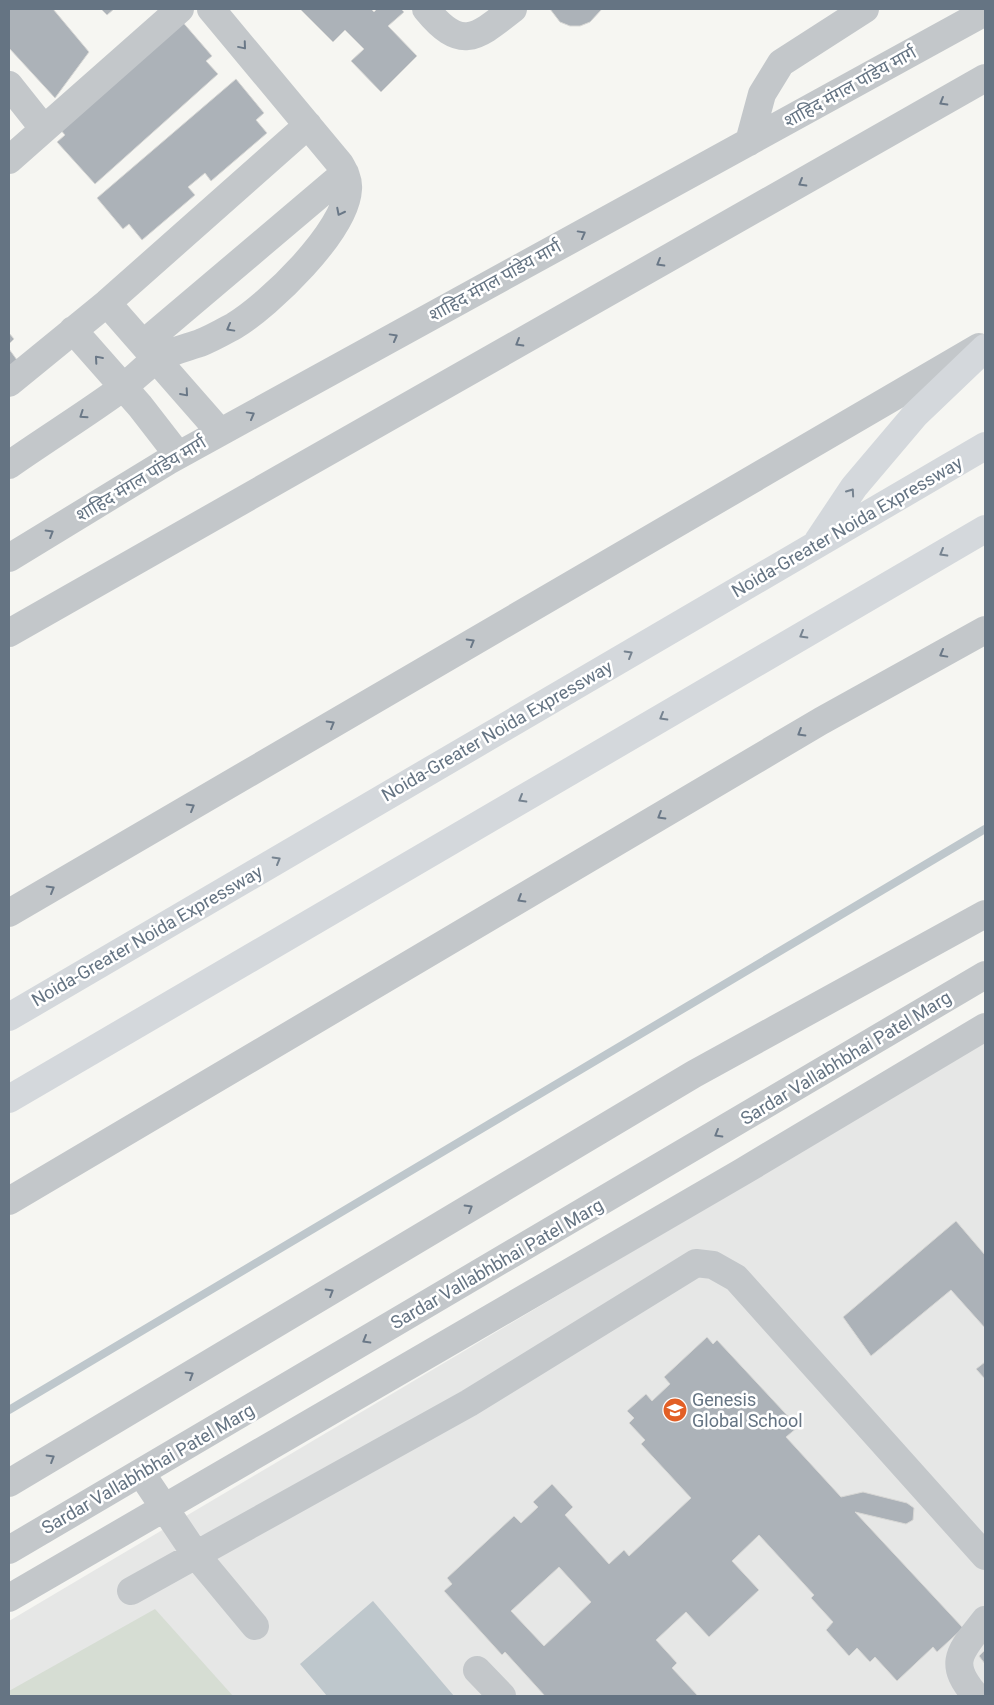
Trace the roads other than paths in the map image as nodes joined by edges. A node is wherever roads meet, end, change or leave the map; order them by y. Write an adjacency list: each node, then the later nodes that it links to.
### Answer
1 (180, 9): 10 (street)
2 (211, 9): 9 (street, one-way to 9)
3 (426, 9): 4 (street)
4 (513, 9)
5 (865, 9): 11 (street)
6 (985, 12): 11 (street, शाहिद मंगल पांडेय मार्ग)
7 (985, 78): 29 (street, one-way to 29)
8 (9, 85): 10 (street)
9 (308, 125): 13 (street); 14 (street)
10 (44, 129): 12 (street)
11 (749, 142): 21 (street, शाहिद मंगल पांडेय मार्ग, one-way to 11)
12 (9, 160)
13 (345, 173): 18 (street); 18 (street, one-way to 18)
14 (107, 303): 15 (street); 18 (street)
15 (73, 330): 19 (street); 20 (street, one-way to 15)
16 (985, 343): 30 (street, one-way to 16)
17 (985, 348): 26 (highway, one-way to 17)
18 (149, 352): 20 (street); 21 (street, one-way to 21)
19 (9, 382)
20 (123, 387): 23 (street); 24 (street, one-way to 24)
21 (220, 432): 23 (street, शाहिद मंगल पांडेय मार्ग)
22 (985, 446): 26 (highway, Noida-Greater Noida Expressway)
23 (178, 456): 27 (street, शाहिद मंगल पांडेय मार्ग, one-way to 23)
24 (9, 465)
25 (985, 529): 35 (highway, one-way to 35)
26 (814, 546): 33 (highway, Noida-Greater Noida Expressway, one-way to 26)
27 (9, 558)
28 (985, 630): 36 (street, one-way to 36)
29 (9, 633)
30 (9, 913)
31 (985, 914): 38 (street, one-way to 31)
32 (985, 975): 37 (street, Sardar Vallabhbhai Patel Marg, one-way to 37)
33 (9, 1017)
34 (985, 1028): 39 (street)
35 (9, 1099)
36 (9, 1201)
37 (141, 1473): 39 (street); 40 (street, Sardar Vallabhbhai Patel Marg)
38 (9, 1483)
39 (165, 1507): 41 (street); 44 (street)
40 (9, 1550)
41 (196, 1555): 42 (street); 43 (street); 46 (street)
42 (985, 1556)
43 (131, 1591)
44 (9, 1598)
45 (985, 1620): 49 (street)
46 (255, 1626)
47 (477, 1670): 48 (street)
48 (502, 1696)
49 (976, 1696)

